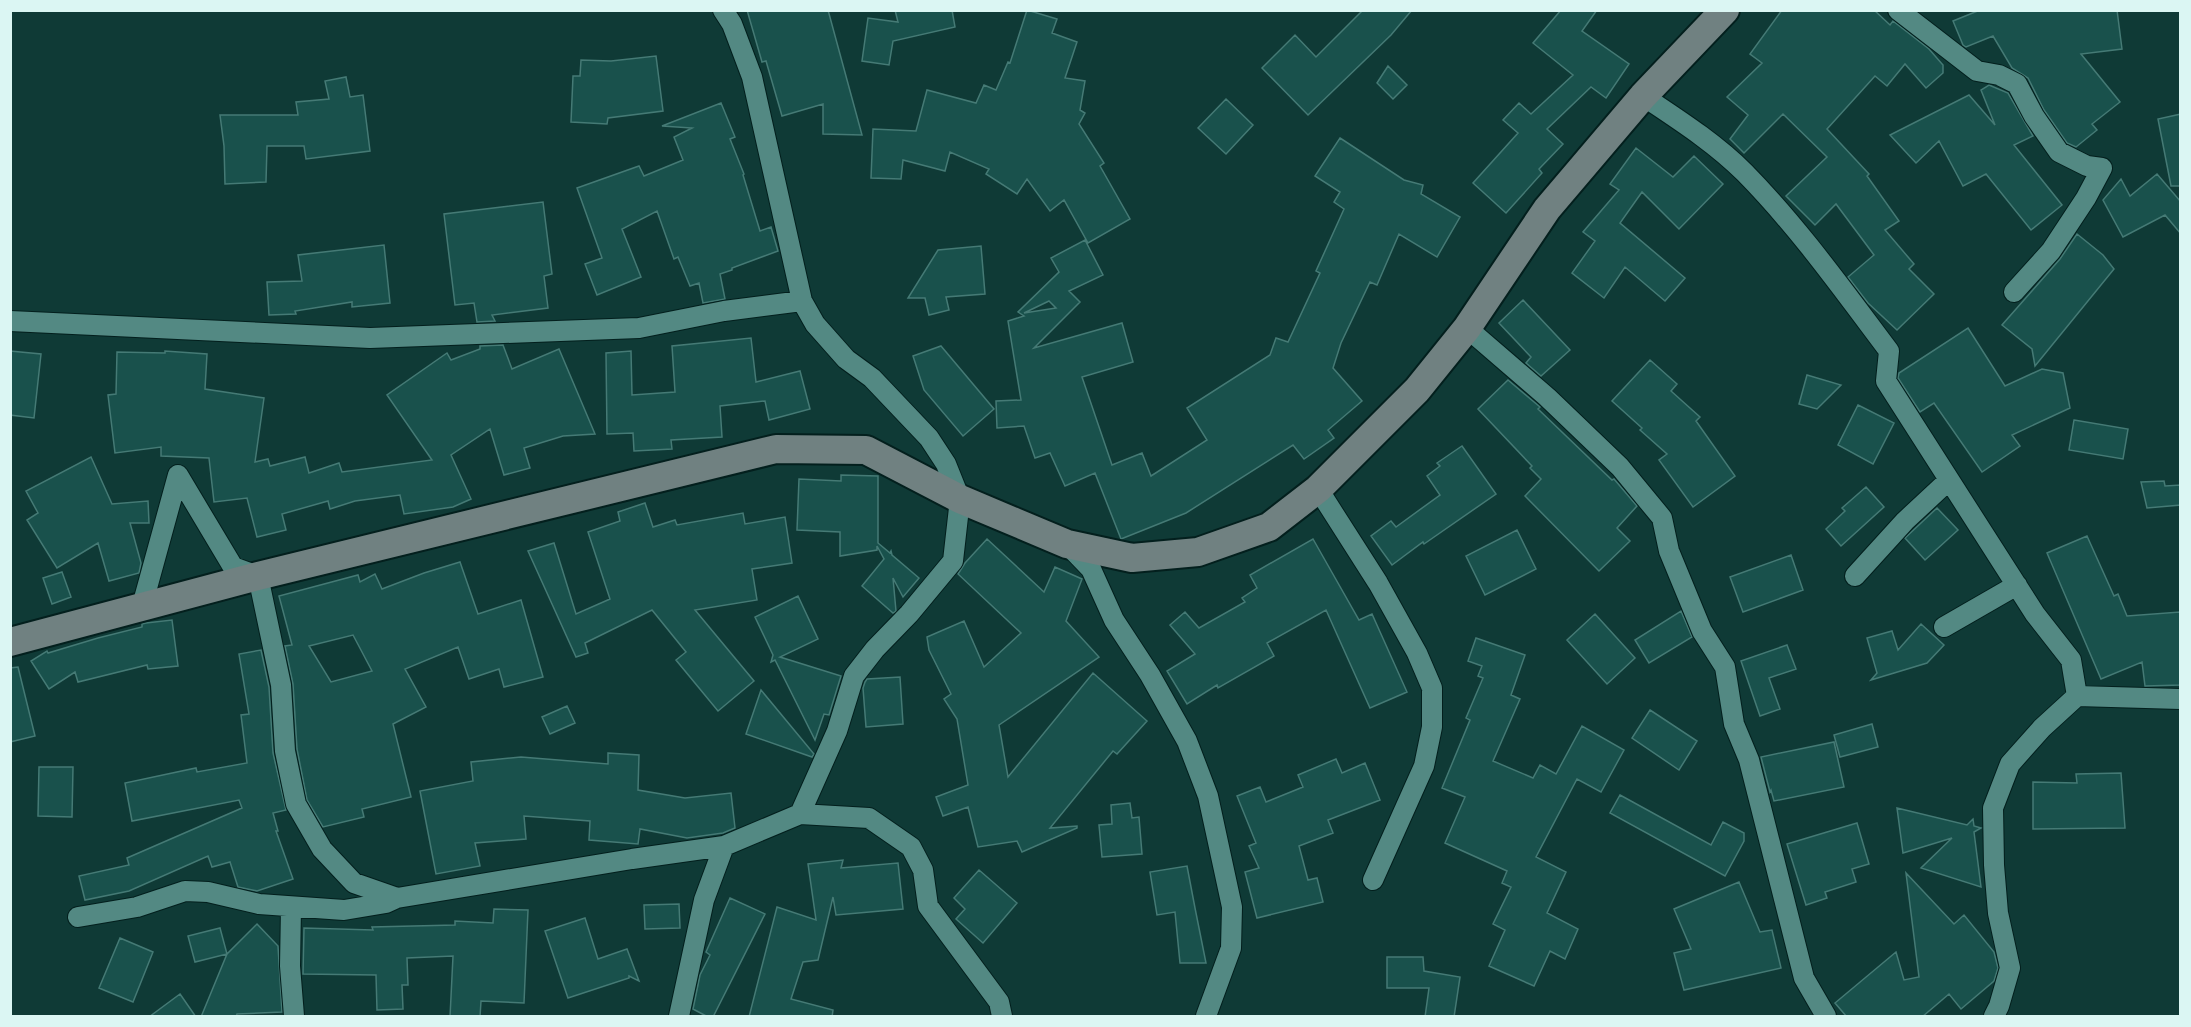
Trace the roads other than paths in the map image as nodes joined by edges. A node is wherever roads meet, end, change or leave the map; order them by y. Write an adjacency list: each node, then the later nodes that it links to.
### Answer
1 (723, 10): 6 (street)
2 (1725, 10): 4 (street)
3 (1898, 10): 5 (street)
4 (1644, 96): 8 (street); 9 (street)
5 (2014, 292)
6 (802, 301): 7 (street); 11 (street)
7 (10, 321)
8 (1467, 328): 10 (street); 31 (street)
9 (1949, 480): 14 (street); 15 (street)
10 (1318, 489): 12 (street); 23 (street)
11 (960, 500): 12 (street); 13 (street); 21 (street)
12 (1067, 544): 30 (street)
13 (258, 576): 16 (street); 16 (street); 24 (street)
14 (1855, 576)
15 (2017, 585): 17 (street); 19 (street)
16 (142, 606): 18 (street)
17 (1944, 627)
18 (10, 642)
19 (2077, 696): 20 (street); 32 (street)
20 (2181, 699)
21 (800, 814): 22 (street); 29 (street)
22 (724, 846): 24 (street); 28 (street)
23 (1373, 880)
24 (398, 898): 25 (street)
25 (291, 908): 26 (street); 27 (street)
26 (78, 917)
27 (294, 1017)
28 (679, 1017)
29 (1002, 1017)
30 (1206, 1017)
31 (1826, 1017)
32 (1994, 1017)

